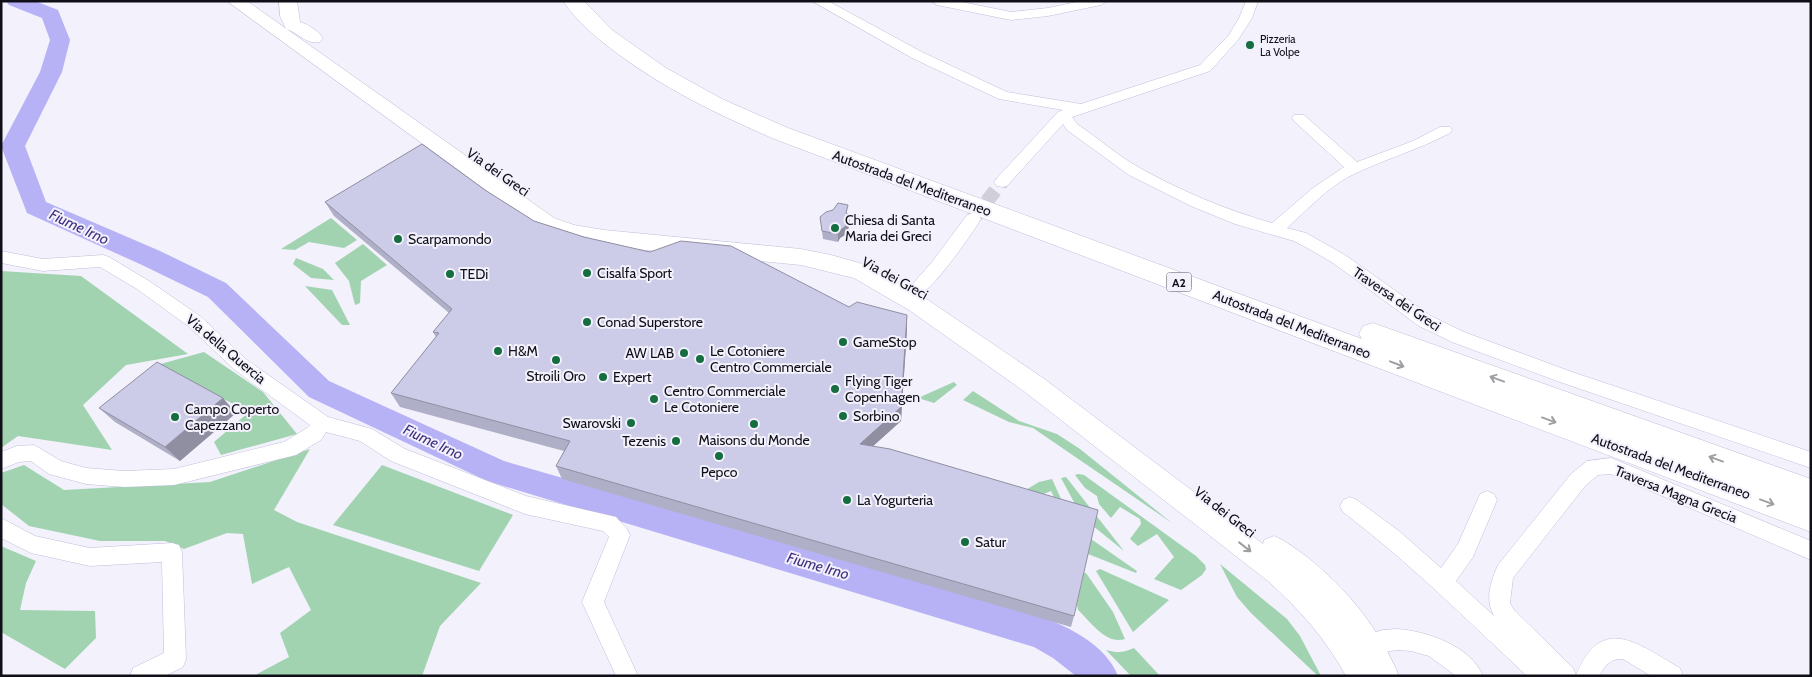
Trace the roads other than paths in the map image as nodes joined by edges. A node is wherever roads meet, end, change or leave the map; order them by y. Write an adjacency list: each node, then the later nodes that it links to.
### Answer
1 (236, 1): 2 (main road); 11 (main road)
2 (262, 1)
3 (288, 1): 11 (main road)
4 (573, 1): 29 (highway, Autostrada del Mediterraneo / A2, one-way to 29)
5 (594, 1): 26 (highway, Autostrada del Mediterraneo / A2, one-way to 5)
6 (818, 1): 12 (street)
7 (842, 1): 12 (street)
8 (937, 1): 9 (street)
9 (1101, 1)
10 (1252, 1): 13 (street)
11 (291, 31): 22 (main road, Via dei Greci); 36 (main road, Via dei Greci, one-way to 36)
12 (882, 36): 13 (street)
13 (1081, 109): 14 (street)
14 (1063, 115): 18 (street); 20 (street, Traversa dei Greci)
15 (1299, 118): 17 (street)
16 (1445, 130): 17 (street)
17 (1355, 169): 20 (street)
18 (1002, 182)
19 (973, 219): 22 (street)
20 (1274, 230): 24 (street, Traversa dei Greci)
21 (1, 257): 23 (street, Via della Quercia)
22 (917, 288): 33 (main road, Via dei Greci)
23 (322, 423): 25 (street); 35 (street)
24 (1811, 460)
25 (1, 461)
26 (1811, 493)
27 (1487, 500): 32 (street)
28 (1350, 506): 32 (street)
29 (1811, 518)
30 (1, 527): 34 (street)
31 (1811, 551): 40 (street, Traversa Magna Grecia)
32 (1442, 584): 39 (street)
33 (1367, 644): 37 (main road, Via dei Greci); 38 (street)
34 (141, 676)
35 (627, 676)
36 (1362, 676)
37 (1384, 676)
38 (1472, 676)
39 (1543, 676)
40 (1565, 676)
41 (1586, 676): 42 (street)
42 (1672, 676)

